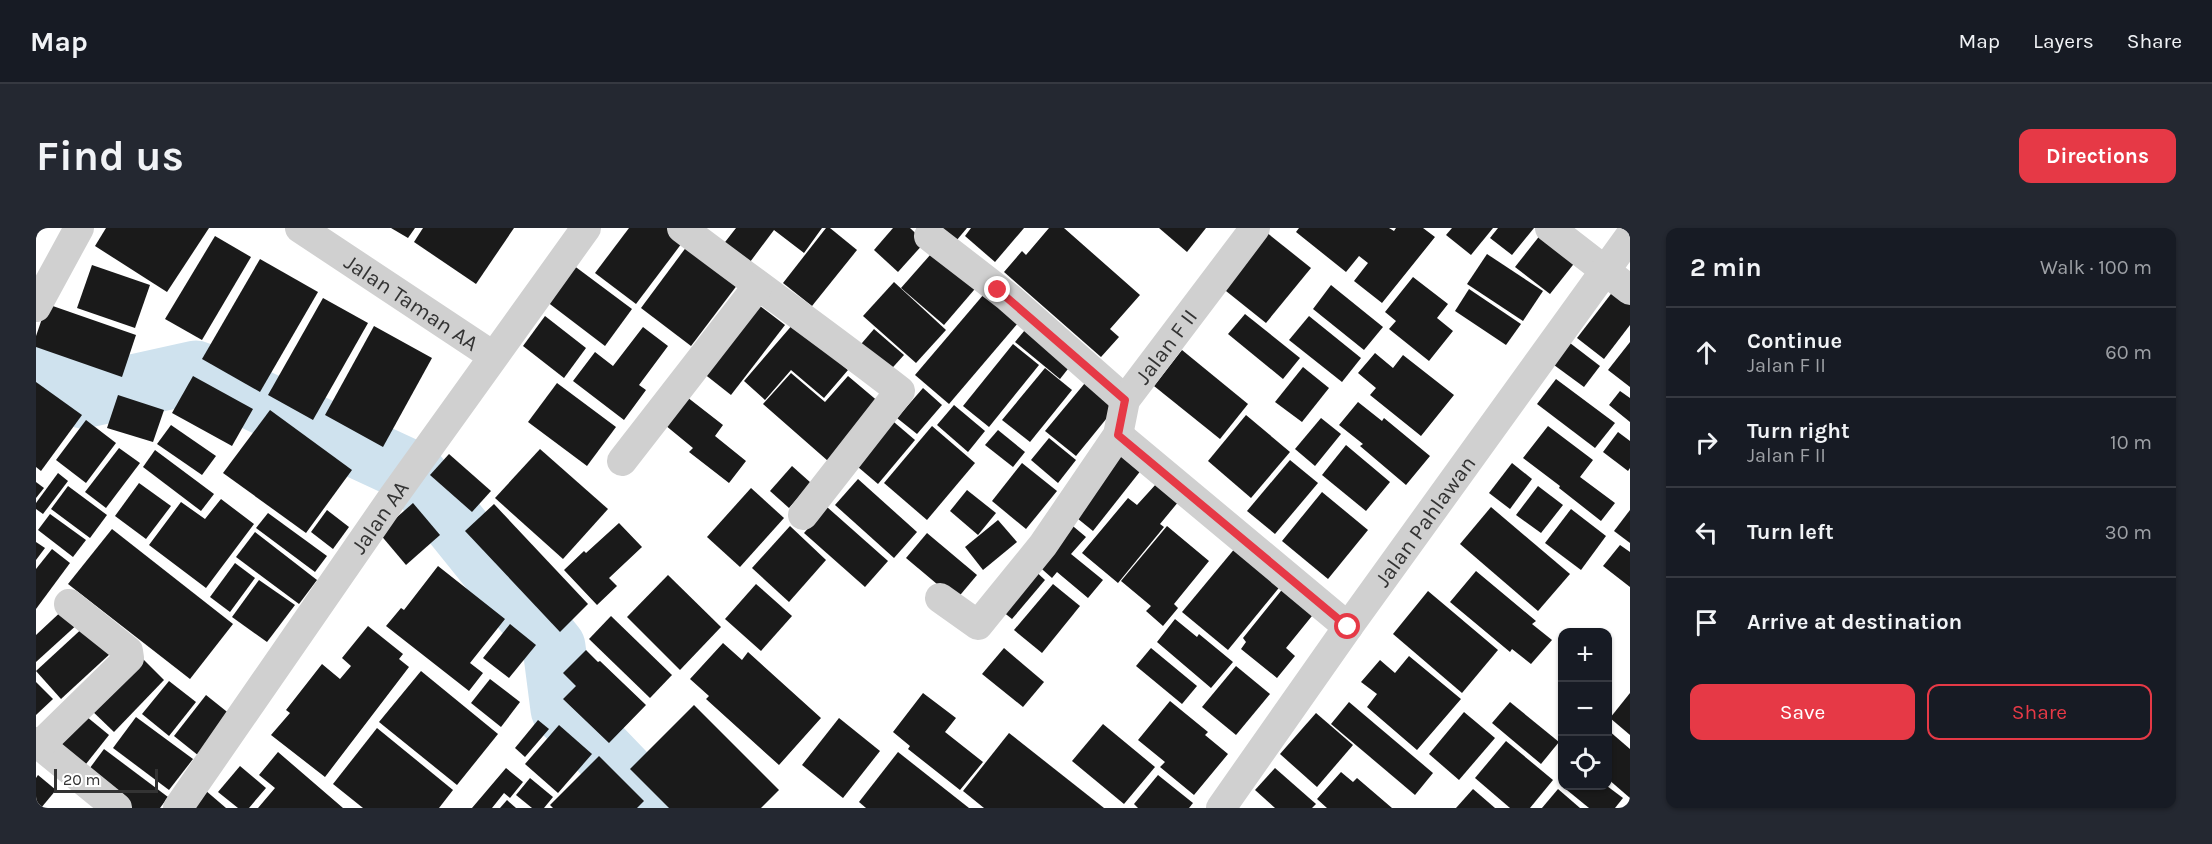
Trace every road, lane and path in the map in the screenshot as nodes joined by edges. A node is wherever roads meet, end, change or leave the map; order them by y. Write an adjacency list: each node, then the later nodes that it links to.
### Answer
1 (79, 228): 12 (street)
2 (300, 228): 13 (street, Jalan Taman AA)
3 (586, 228): 13 (street, Jalan AA)
4 (682, 228): 10 (street)
5 (1255, 228): 14 (street, Jalan F II)
6 (1550, 228): 9 (street)
7 (929, 236): 14 (street)
8 (1630, 236): 9 (street, Jalan Pahlawan)
9 (1605, 272): 11 (street); 20 (street, Jalan Pahlawan)
10 (758, 286): 16 (street); 17 (street)
11 (1630, 290)
12 (36, 308)
13 (493, 356): 23 (street, Jalan AA)
14 (1125, 400): 15 (street, Jalan F II)
15 (1118, 435): 18 (street); 20 (street)
16 (622, 461)
17 (803, 515)
18 (940, 598)
19 (69, 604): 21 (street)
20 (1348, 627): 24 (street, Jalan Pahlawan)
21 (38, 744): 22 (street)
22 (117, 808)
23 (178, 808)
24 (1221, 808)

